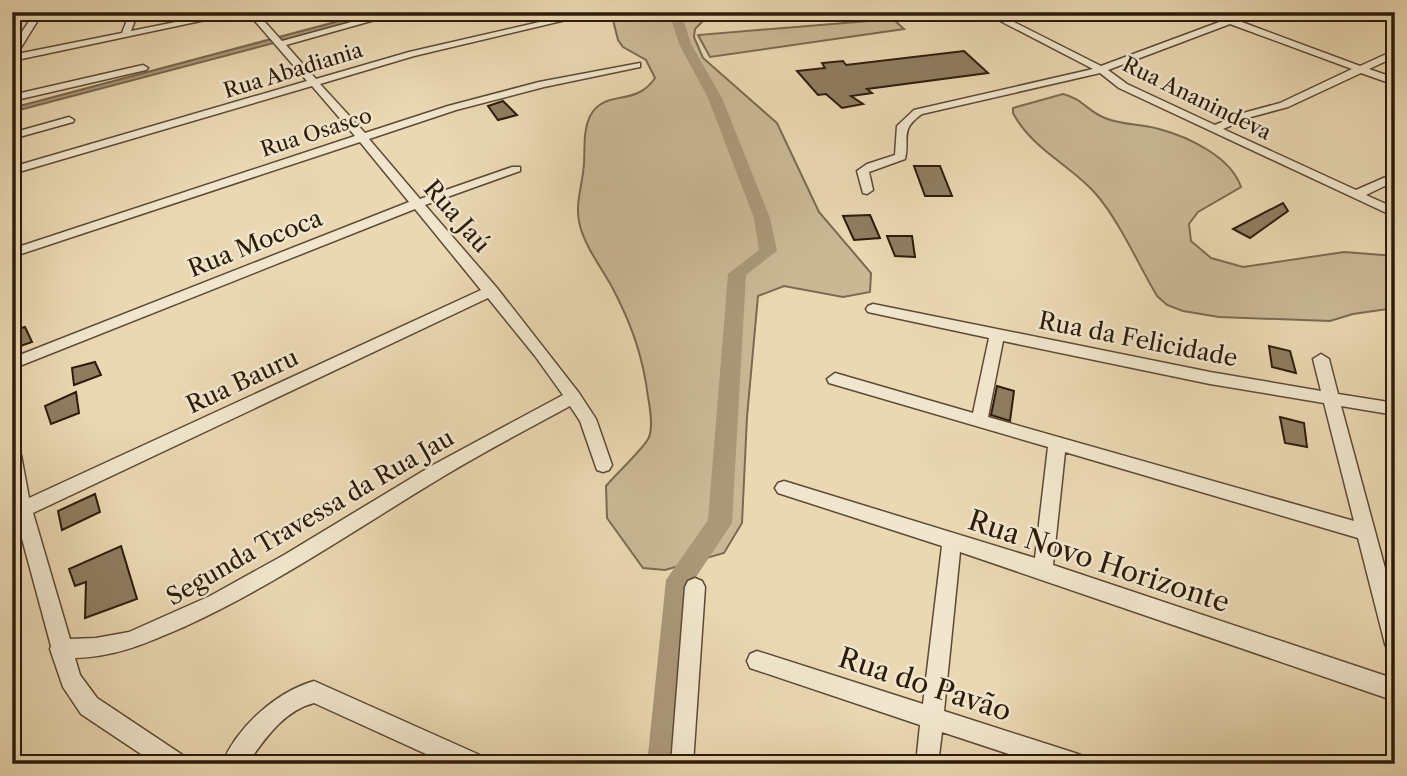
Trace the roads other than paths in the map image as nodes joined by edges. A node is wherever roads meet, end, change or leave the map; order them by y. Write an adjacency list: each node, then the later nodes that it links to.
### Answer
1 (38, 12): 14 (street)
2 (134, 12): 11 (street)
3 (251, 12): 12 (street, Rua Jaú)
4 (399, 12): 12 (street)
5 (987, 12): 18 (street, Rua Ananindeva)
6 (1205, 12): 10 (street)
7 (1256, 12): 10 (street)
8 (235, 13): 11 (street)
9 (587, 14): 20 (street, Rua Abadiania)
10 (1231, 22): 17 (street); 18 (street)
11 (125, 36): 14 (street)
12 (277, 40): 20 (street, Rua Jaú)
13 (1395, 53): 17 (street)
14 (12, 57)
15 (637, 65): 25 (street, Rua Osasco)
16 (143, 68): 21 (street)
17 (1360, 69): 19 (street); 23 (street)
18 (1102, 70): 23 (street, Rua Ananindeva); 29 (street)
19 (1395, 82)
20 (315, 83): 25 (street, Rua Jaú); 27 (street, Rua Abadiania)
21 (12, 98)
22 (69, 120): 24 (street)
23 (1216, 128): 30 (street, Rua Ananindeva)
24 (12, 136)
25 (362, 137): 31 (street, Rua Jaú); 33 (street, Rua Osasco)
26 (516, 169): 31 (street, Rua Mococa)
27 (12, 171)
28 (1395, 176): 30 (street)
29 (867, 190)
30 (1356, 195): 32 (street, Rua Ananindeva)
31 (416, 204): 34 (street, Rua Jaú); 38 (street, Rua Mococa)
32 (1395, 213)
33 (12, 253)
34 (492, 291): 40 (street, Rua Jaú); 48 (street, Rua Bauru)
35 (873, 309): 36 (street, Rua da Felicidade)
36 (997, 334): 41 (street, Rua da Felicidade); 43 (street)
37 (1321, 359): 41 (street)
38 (12, 364)
39 (835, 379): 43 (street)
40 (573, 397): 46 (street, Rua Jaú); 54 (street, Segunda Travessa da Rua Jau)
41 (1332, 398): 42 (street, Rua da Felicidade); 49 (street)
42 (1395, 409)
43 (979, 422): 44 (street)
44 (1057, 444): 49 (street); 51 (street)
45 (12, 455): 48 (street)
46 (603, 465)
47 (783, 488): 50 (street, Rua Novo Horizonte)
48 (18, 512): 54 (street)
49 (1367, 533): 53 (street)
50 (952, 541): 51 (street, Rua Novo Horizonte); 57 (street)
51 (1043, 570): 56 (street, Rua Novo Horizonte)
52 (695, 587): 61 (street)
53 (1395, 643)
54 (60, 649): 58 (street)
55 (757, 662): 57 (street, Rua do Pavão)
56 (1395, 690)
57 (932, 718): 62 (street); 63 (street, Rua do Pavão)
58 (176, 764)
59 (233, 764): 60 (street)
60 (474, 764)
61 (682, 764)
62 (927, 764)
63 (1075, 764)

